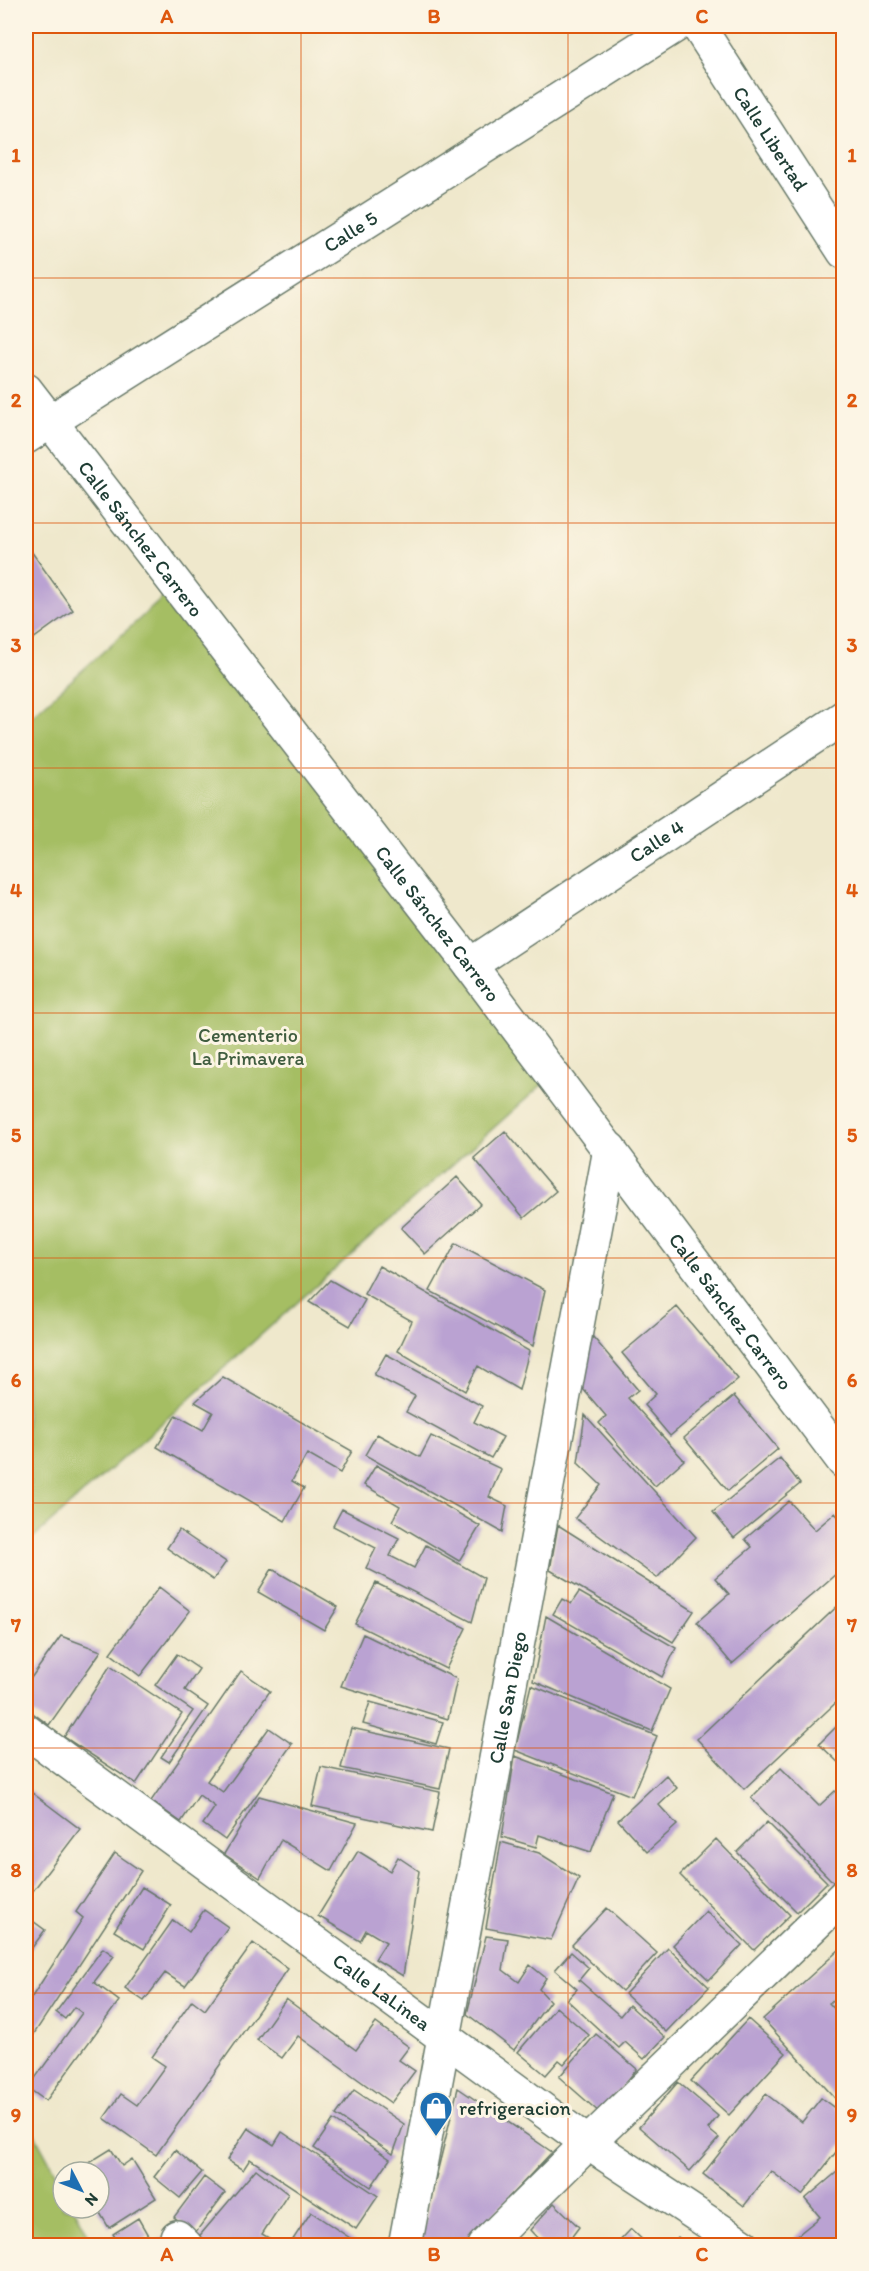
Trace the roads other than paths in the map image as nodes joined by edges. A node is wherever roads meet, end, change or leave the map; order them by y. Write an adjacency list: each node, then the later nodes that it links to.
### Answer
1 (675, 26): 5 (street, Calle 5)
2 (698, 26): 3 (street, Calle Libertad)
3 (843, 252)
4 (26, 390): 5 (street, Calle Sánchez Carrero)
5 (37, 430): 7 (street, Calle Sánchez Carrero)
6 (843, 717): 7 (street, Calle 4)
7 (470, 964): 8 (street, Calle Sánchez Carrero)
8 (609, 1149): 9 (street, Calle Sánchez Carrero); 12 (street, Calle San Diego)
9 (842, 1455)
10 (26, 1731): 12 (street, Calle LaLinea)
11 (843, 1896): 13 (street)
12 (444, 2039): 13 (street, Calle LaLinea); 14 (street, Calle San Diego)
13 (588, 2143): 15 (street); 16 (street, Calle LaLinea)
14 (405, 2246)
15 (484, 2246)
16 (744, 2246)

